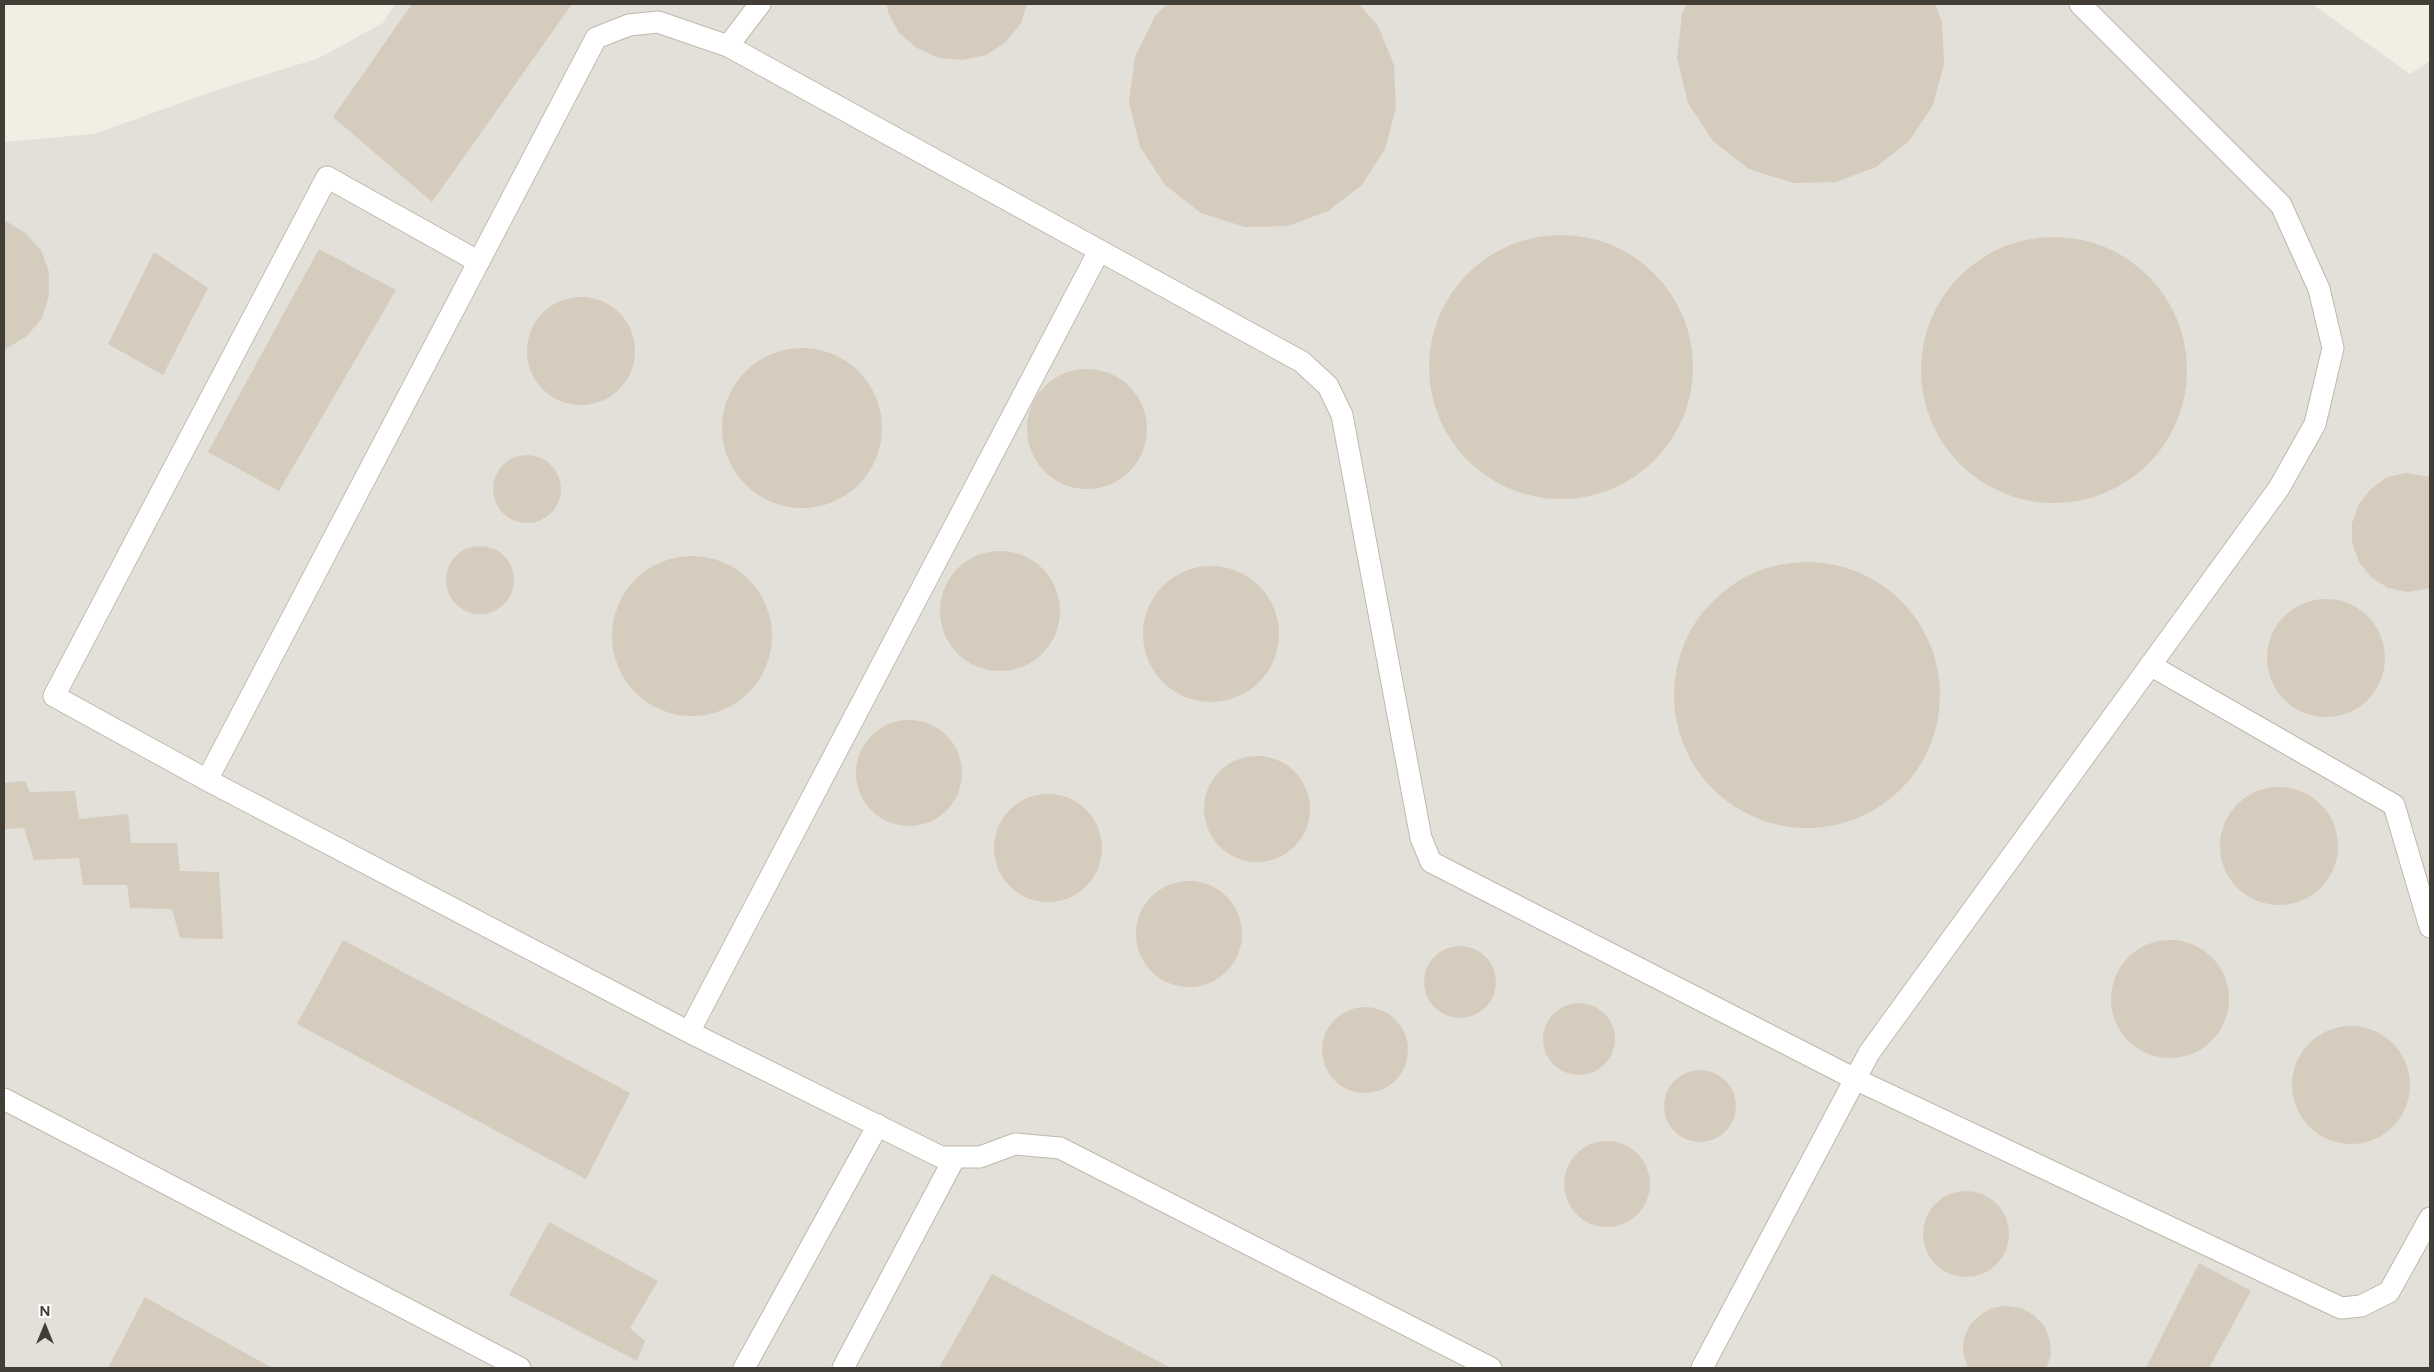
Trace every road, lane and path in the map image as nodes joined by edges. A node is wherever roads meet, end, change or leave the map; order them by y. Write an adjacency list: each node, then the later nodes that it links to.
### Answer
1 (760, 4): 3 (lane)
2 (2080, 4): 6 (lane)
3 (728, 46): 4 (lane); 5 (lane)
4 (1099, 251): 9 (lane); 10 (lane)
5 (479, 262): 7 (lane); 7 (lane)
6 (2150, 665): 8 (lane); 10 (lane)
7 (207, 780): 9 (lane)
8 (2430, 927)
9 (689, 1032): 12 (lane)
10 (1855, 1079): 14 (lane); 19 (lane)
11 (4, 1099): 15 (lane)
12 (878, 1125): 13 (lane); 16 (lane)
13 (955, 1156): 17 (lane); 18 (lane)
14 (2430, 1218)
15 (520, 1368)
16 (744, 1368)
17 (843, 1368)
18 (1491, 1368)
19 (1702, 1368)

